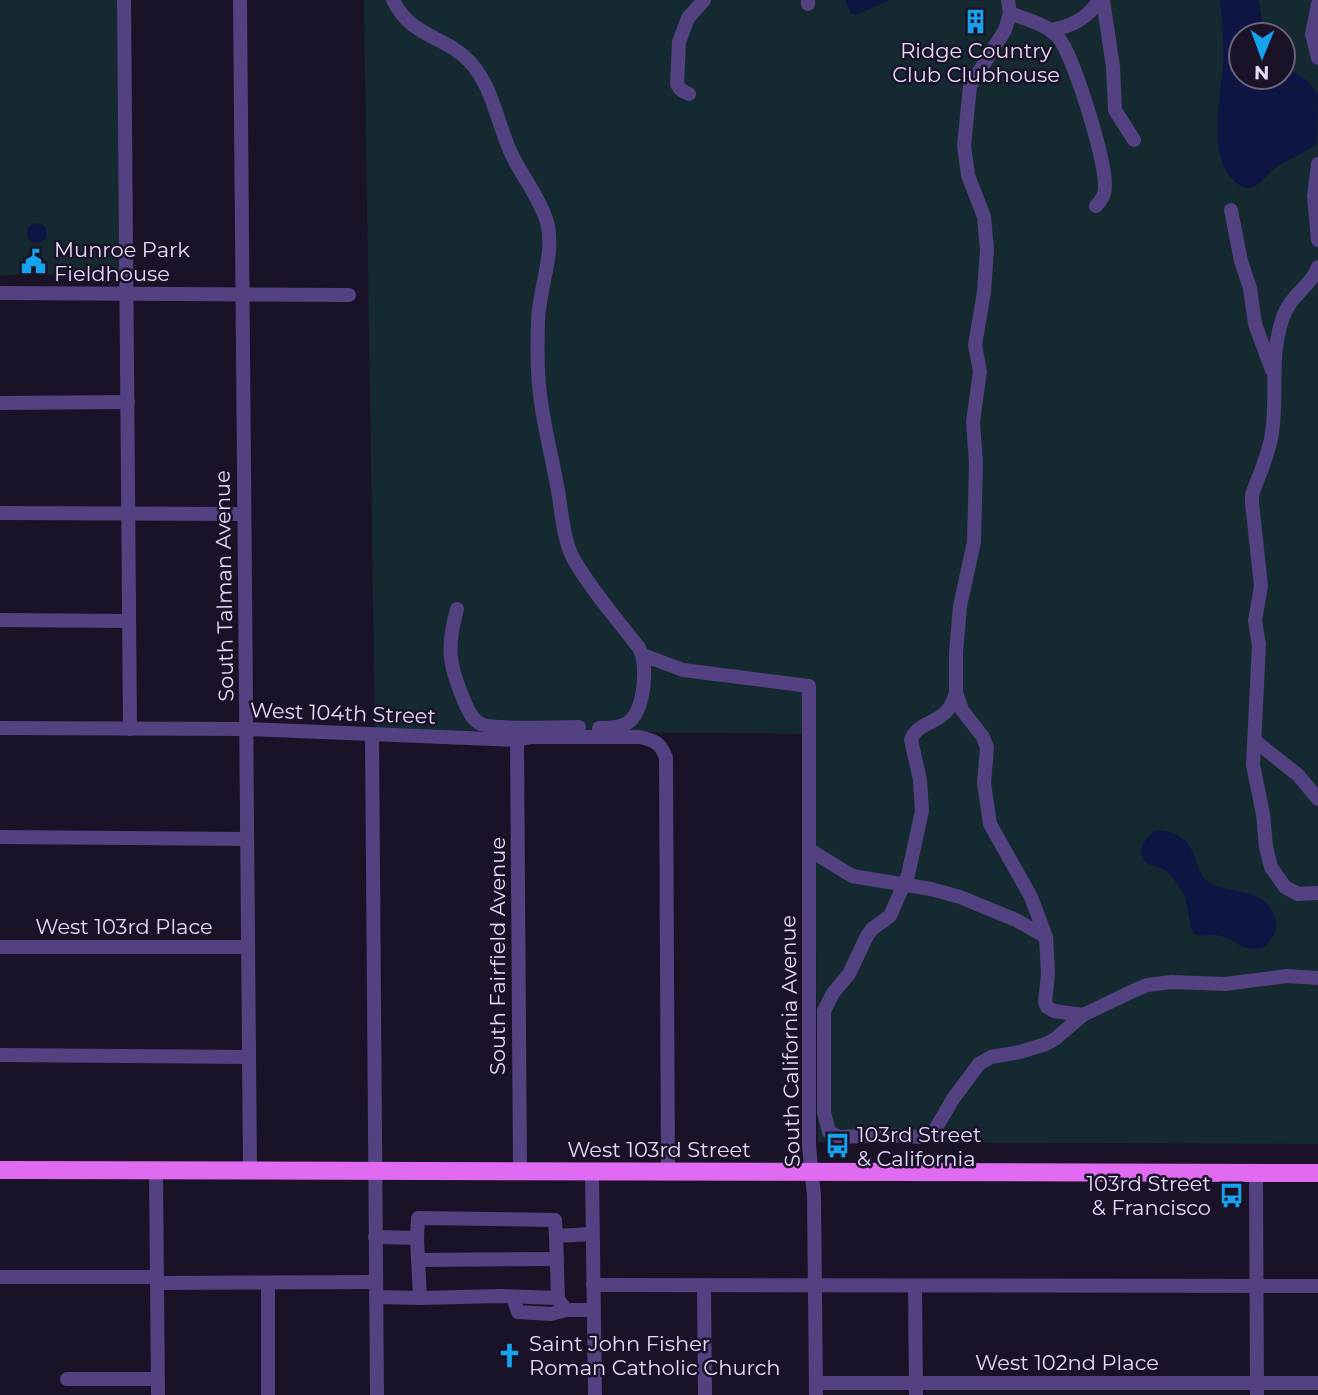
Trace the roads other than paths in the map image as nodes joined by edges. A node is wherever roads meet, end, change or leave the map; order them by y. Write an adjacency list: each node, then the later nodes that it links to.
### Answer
1 (124, 0): 18 (street)
2 (240, 0): 19 (street, South Talman Avenue)
3 (393, 0): 30 (street)
4 (704, 0): 10 (street)
5 (1101, 0): 8 (street); 11 (street)
6 (1318, 4): 9 (street)
7 (1009, 6): 8 (street); 31 (street)
8 (1049, 30): 13 (street)
9 (1318, 58)
10 (689, 94)
11 (1134, 140)
12 (1318, 164): 15 (street)
13 (1096, 206)
14 (1231, 210): 21 (street)
15 (1318, 240)
16 (1318, 267): 21 (street)
17 (0, 293): 18 (street)
18 (127, 294): 19 (street); 22 (street)
19 (242, 295): 20 (street); 26 (street, South Talman Avenue)
20 (349, 295)
21 (1273, 372): 37 (street)
22 (128, 402): 23 (street); 25 (street)
23 (0, 403)
24 (0, 513): 25 (street)
25 (129, 513): 26 (street); 29 (street)
26 (244, 514): 34 (street, South Talman Avenue)
27 (457, 609): 30 (street)
28 (0, 620): 29 (street)
29 (129, 621): 33 (street)
30 (643, 655): 41 (street, South California Avenue)
31 (956, 692): 42 (street); 44 (street)
32 (0, 728): 33 (street, West 104th Street)
33 (130, 729): 34 (street, West 104th Street)
34 (246, 729): 35 (street, West 104th Street); 40 (street, South Talman Avenue)
35 (372, 736): 36 (street, West 104th Street); 54 (street)
36 (517, 740): 55 (street, South Fairfield Avenue); 57 (street, West 104th Street)
37 (1255, 741): 38 (street); 43 (street)
38 (1318, 799)
39 (0, 837): 40 (street)
40 (247, 839): 46 (street, South Talman Avenue)
41 (810, 850): 42 (street); 58 (street, South California Avenue)
42 (904, 884): 44 (street); 48 (street)
43 (1318, 893)
44 (1046, 937): 48 (street)
45 (0, 947): 46 (street, West 103rd Place)
46 (248, 947): 50 (street, South Talman Avenue)
47 (1318, 978): 48 (street)
48 (1083, 1015)
49 (0, 1055): 50 (street)
50 (249, 1056): 53 (street, South Talman Avenue)
51 (0, 1170): 52 (main road, West 103rd Street)
52 (156, 1171): 53 (main road, West 103rd Street); 68 (street)
53 (250, 1171): 54 (main road, West 103rd Street)
54 (375, 1171): 55 (main road, West 103rd Street); 63 (street)
55 (520, 1171): 56 (main road, West 103rd Street)
56 (592, 1172): 57 (main road, West 103rd Street); 61 (street)
57 (668, 1172): 58 (main road, West 103rd Street)
58 (812, 1172): 59 (main road, West 103rd Street); 72 (street, South California Avenue)
59 (1256, 1173): 60 (main road, West 103rd Street); 74 (street)
60 (1318, 1173)
61 (593, 1234): 62 (street); 70 (street)
62 (556, 1236): 64 (street); 65 (street)
63 (375, 1237): 64 (street); 76 (street)
64 (417, 1238): 66 (street)
65 (556, 1259): 66 (street); 78 (street)
66 (418, 1260): 77 (street)
67 (0, 1278): 68 (street)
68 (157, 1280): 69 (street); 81 (street)
69 (268, 1283): 76 (street); 87 (street)
70 (593, 1285): 71 (street); 79 (street)
71 (704, 1286): 72 (street); 90 (street)
72 (815, 1286): 73 (street); 83 (street, South California Avenue)
73 (915, 1286): 74 (street); 84 (street)
74 (1256, 1286): 75 (street); 85 (street)
75 (1318, 1286)
76 (376, 1289): 77 (street); 88 (street)
77 (420, 1298): 78 (street)
78 (562, 1304): 79 (street)
79 (593, 1310): 89 (street)
80 (67, 1379): 81 (street)
81 (158, 1379): 86 (street)
82 (1318, 1384): 85 (street, West 102nd Place)
83 (816, 1389): 84 (street, West 102nd Place)
84 (916, 1389): 85 (street, West 102nd Place)
85 (1257, 1389)
86 (158, 1395)
87 (268, 1395)
88 (377, 1395)
89 (594, 1395)
90 (705, 1395)

